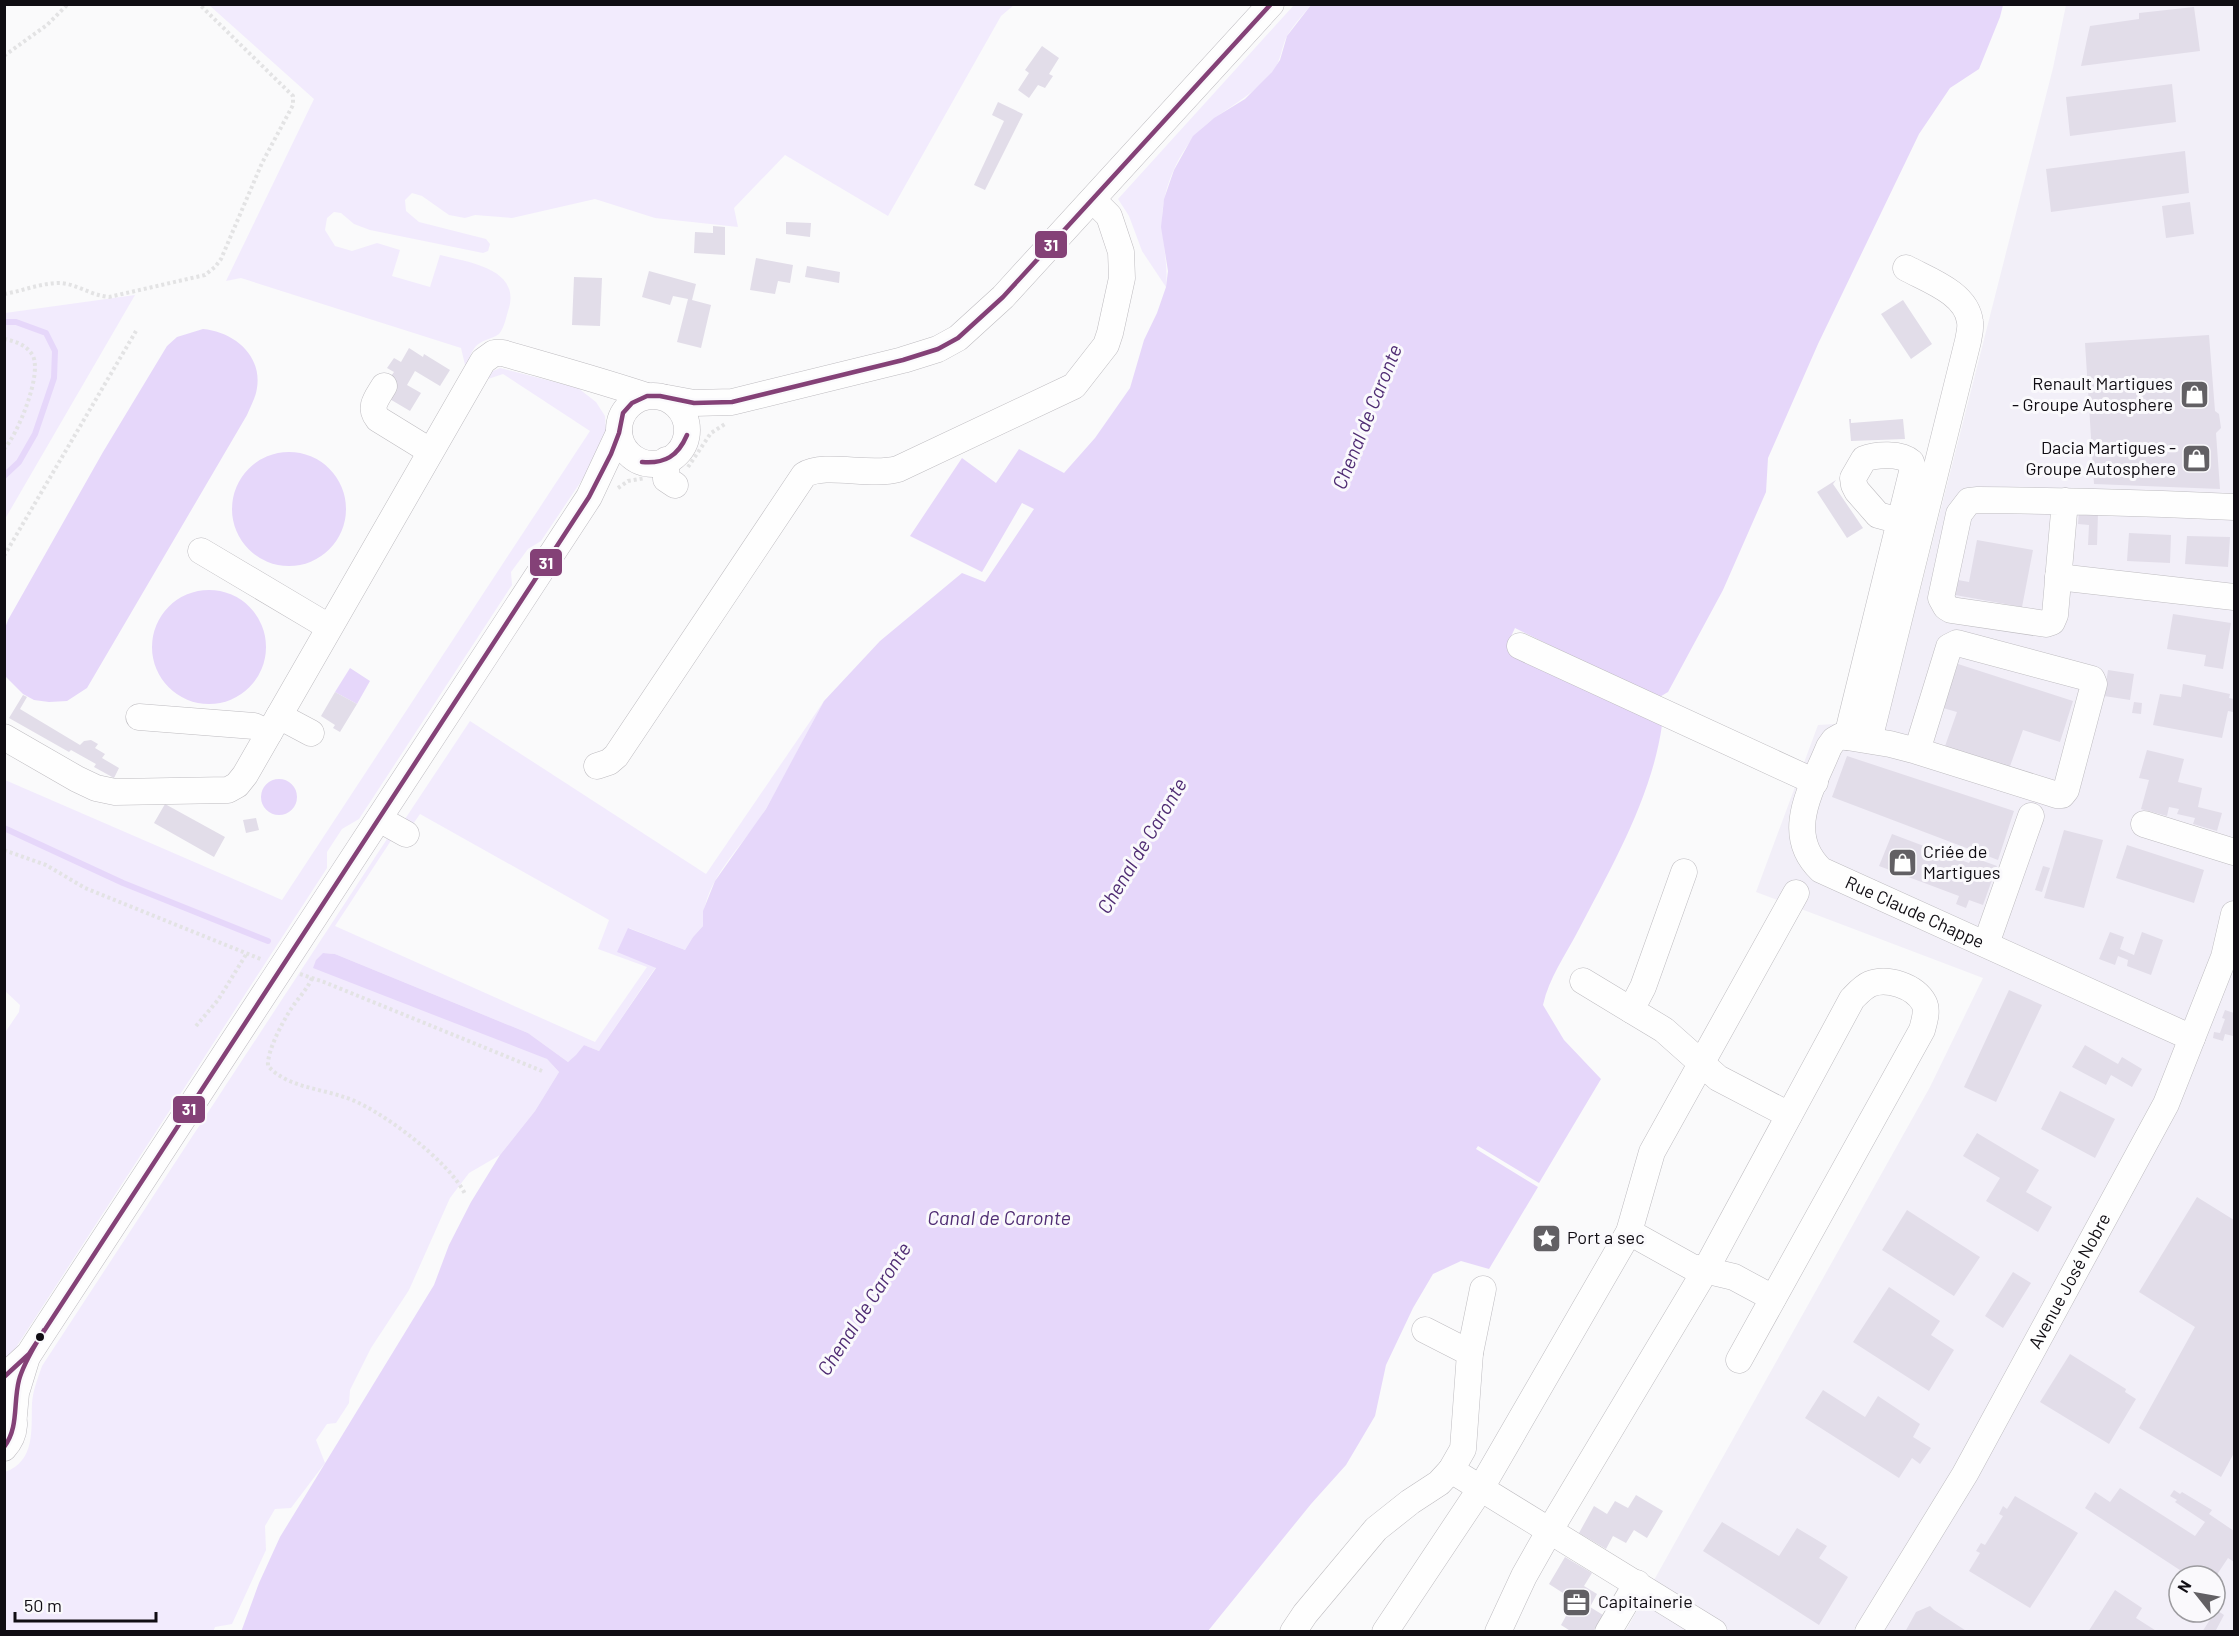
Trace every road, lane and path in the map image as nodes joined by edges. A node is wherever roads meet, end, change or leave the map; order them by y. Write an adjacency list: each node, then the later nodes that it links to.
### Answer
1 (68, 4): 4 (path)
2 (199, 4): 7 (path)
3 (1271, 4): 5 (street)
4 (4, 57)
5 (1093, 200): 13 (street); 35 (street)
6 (1906, 268): 33 (street)
7 (4, 294)
8 (136, 331): 24 (path)
9 (4, 339): 16 (path)
10 (584, 378): 12 (street); 14 (street); 17 (street)
11 (384, 386): 17 (street)
12 (657, 397): 13 (street); 14 (street); 15 (street)
13 (731, 412): 15 (street); 18 (path)
14 (619, 428): 18 (street); 19 (street)
15 (687, 435): 18 (street)
16 (4, 449)
17 (430, 451): 27 (street)
18 (662, 471): 19 (path); 19 (street)
19 (600, 496): 38 (street)
20 (2065, 501): 21 (street); 25 (street); 25 (street)
21 (2235, 507)
22 (1900, 521): 33 (street)
23 (201, 551): 27 (street)
24 (4, 556)
25 (2058, 577): 26 (street)
26 (2235, 597)
27 (329, 627): 30 (street)
28 (1520, 646): 36 (street)
29 (140, 717): 30 (street)
30 (274, 725): 31 (street); 32 (street)
31 (311, 733)
32 (4, 737)
33 (1869, 740): 34 (street); 36 (street, Rue Claude Chappe)
34 (1917, 751): 34 (street)
35 (597, 766)
36 (1815, 782): 45 (street, Rue Claude Chappe)
37 (2031, 816): 45 (street)
38 (380, 819): 40 (street); 61 (street)
39 (2144, 824): 41 (street)
40 (406, 834)
41 (2235, 852)
42 (1684, 872): 49 (street)
43 (1796, 893): 52 (street)
44 (2235, 914): 51 (street, Avenue José Nobre)
45 (1986, 944): 51 (street, Rue Claude Chappe)
46 (247, 953): 50 (path)
47 (312, 978): 54 (path)
48 (1583, 981): 49 (street)
49 (1631, 1010): 52 (street)
50 (196, 1026)
51 (2192, 1038): 75 (street, Avenue José Nobre)
52 (1702, 1064): 53 (street); 55 (street)
53 (1789, 1115): 56 (street); 58 (street)
54 (465, 1194)
55 (1629, 1232): 56 (street); 67 (street)
56 (1705, 1271): 58 (street); 68 (street)
57 (1483, 1289): 60 (street)
58 (1773, 1298): 62 (street)
59 (1425, 1330): 60 (street)
60 (1470, 1353): 66 (street)
61 (28, 1354): 63 (street); 64 (street)
62 (1739, 1360)
63 (4, 1377)
64 (9, 1408): 65 (street)
65 (4, 1448)
66 (1451, 1470): 67 (street); 71 (street)
67 (1481, 1488): 68 (street); 72 (street)
68 (1550, 1530): 69 (street); 70 (street)
69 (1647, 1589): 73 (street); 74 (street)
70 (1506, 1629)
71 (1293, 1632)
72 (1385, 1632)
73 (1608, 1632)
74 (1714, 1632)
75 (1868, 1632)

